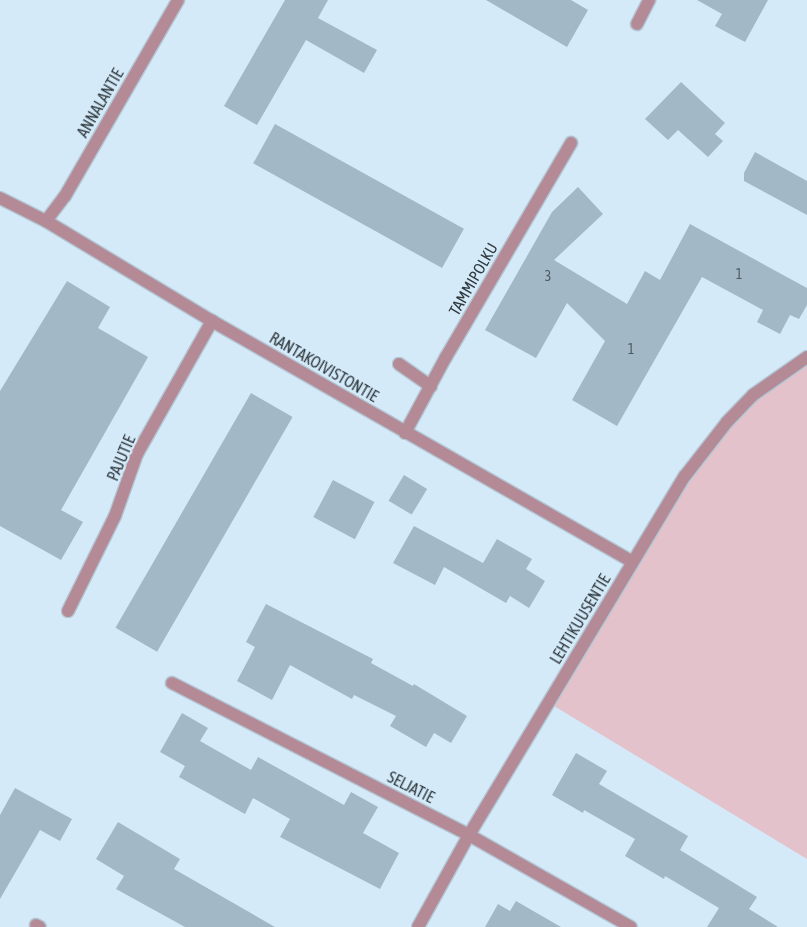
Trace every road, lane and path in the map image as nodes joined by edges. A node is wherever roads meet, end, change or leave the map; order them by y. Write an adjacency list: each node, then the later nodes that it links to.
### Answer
1 (178, 0): 6 (street, ANNALANTIE)
2 (649, 0): 3 (street)
3 (637, 24)
4 (571, 143): 10 (street, TAMMIPOLKU)
5 (0, 198): 6 (street, RANTAKOIVISTONTIE)
6 (46, 220): 7 (street, RANTAKOIVISTONTIE)
7 (212, 321): 11 (street, RANTAKOIVISTONTIE); 13 (street, PAJUTIE)
8 (807, 357): 12 (street, LEHTIKUUSENTIE)
9 (399, 364): 10 (street)
10 (431, 386): 11 (street, TAMMIPOLKU)
11 (405, 433): 12 (street, RANTAKOIVISTONTIE)
12 (632, 562): 15 (street, LEHTIKUUSENTIE)
13 (68, 611)
14 (172, 683): 15 (street, SELJATIE)
15 (469, 835): 16 (street, LEHTIKUUSENTIE); 17 (street, SELJATIE)
16 (418, 927)
17 (631, 927)

